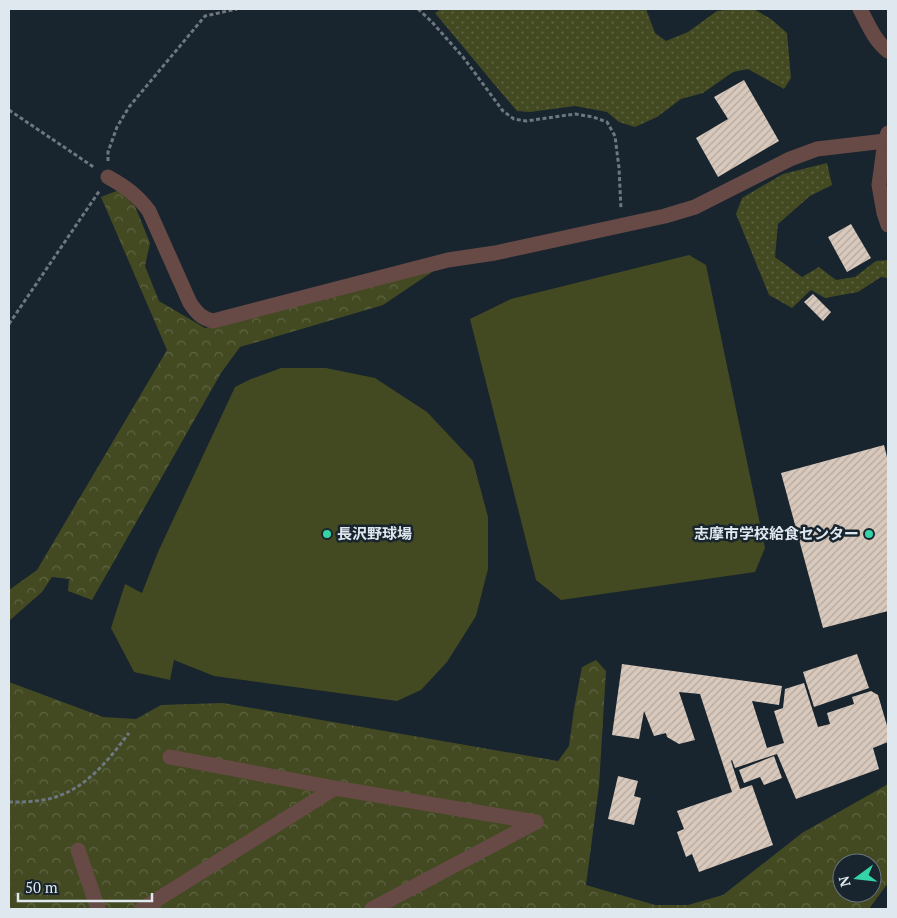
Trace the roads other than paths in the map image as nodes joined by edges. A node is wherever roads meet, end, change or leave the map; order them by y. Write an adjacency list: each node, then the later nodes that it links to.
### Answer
1 (860, 9): 2 (street)
2 (888, 51)
3 (886, 136): 4 (street); 5 (street)
4 (108, 177)
5 (888, 226)
6 (170, 757): 7 (street)
7 (335, 788): 10 (street); 11 (street)
8 (78, 850): 9 (street)
9 (98, 909)
10 (142, 909)
11 (372, 909)

